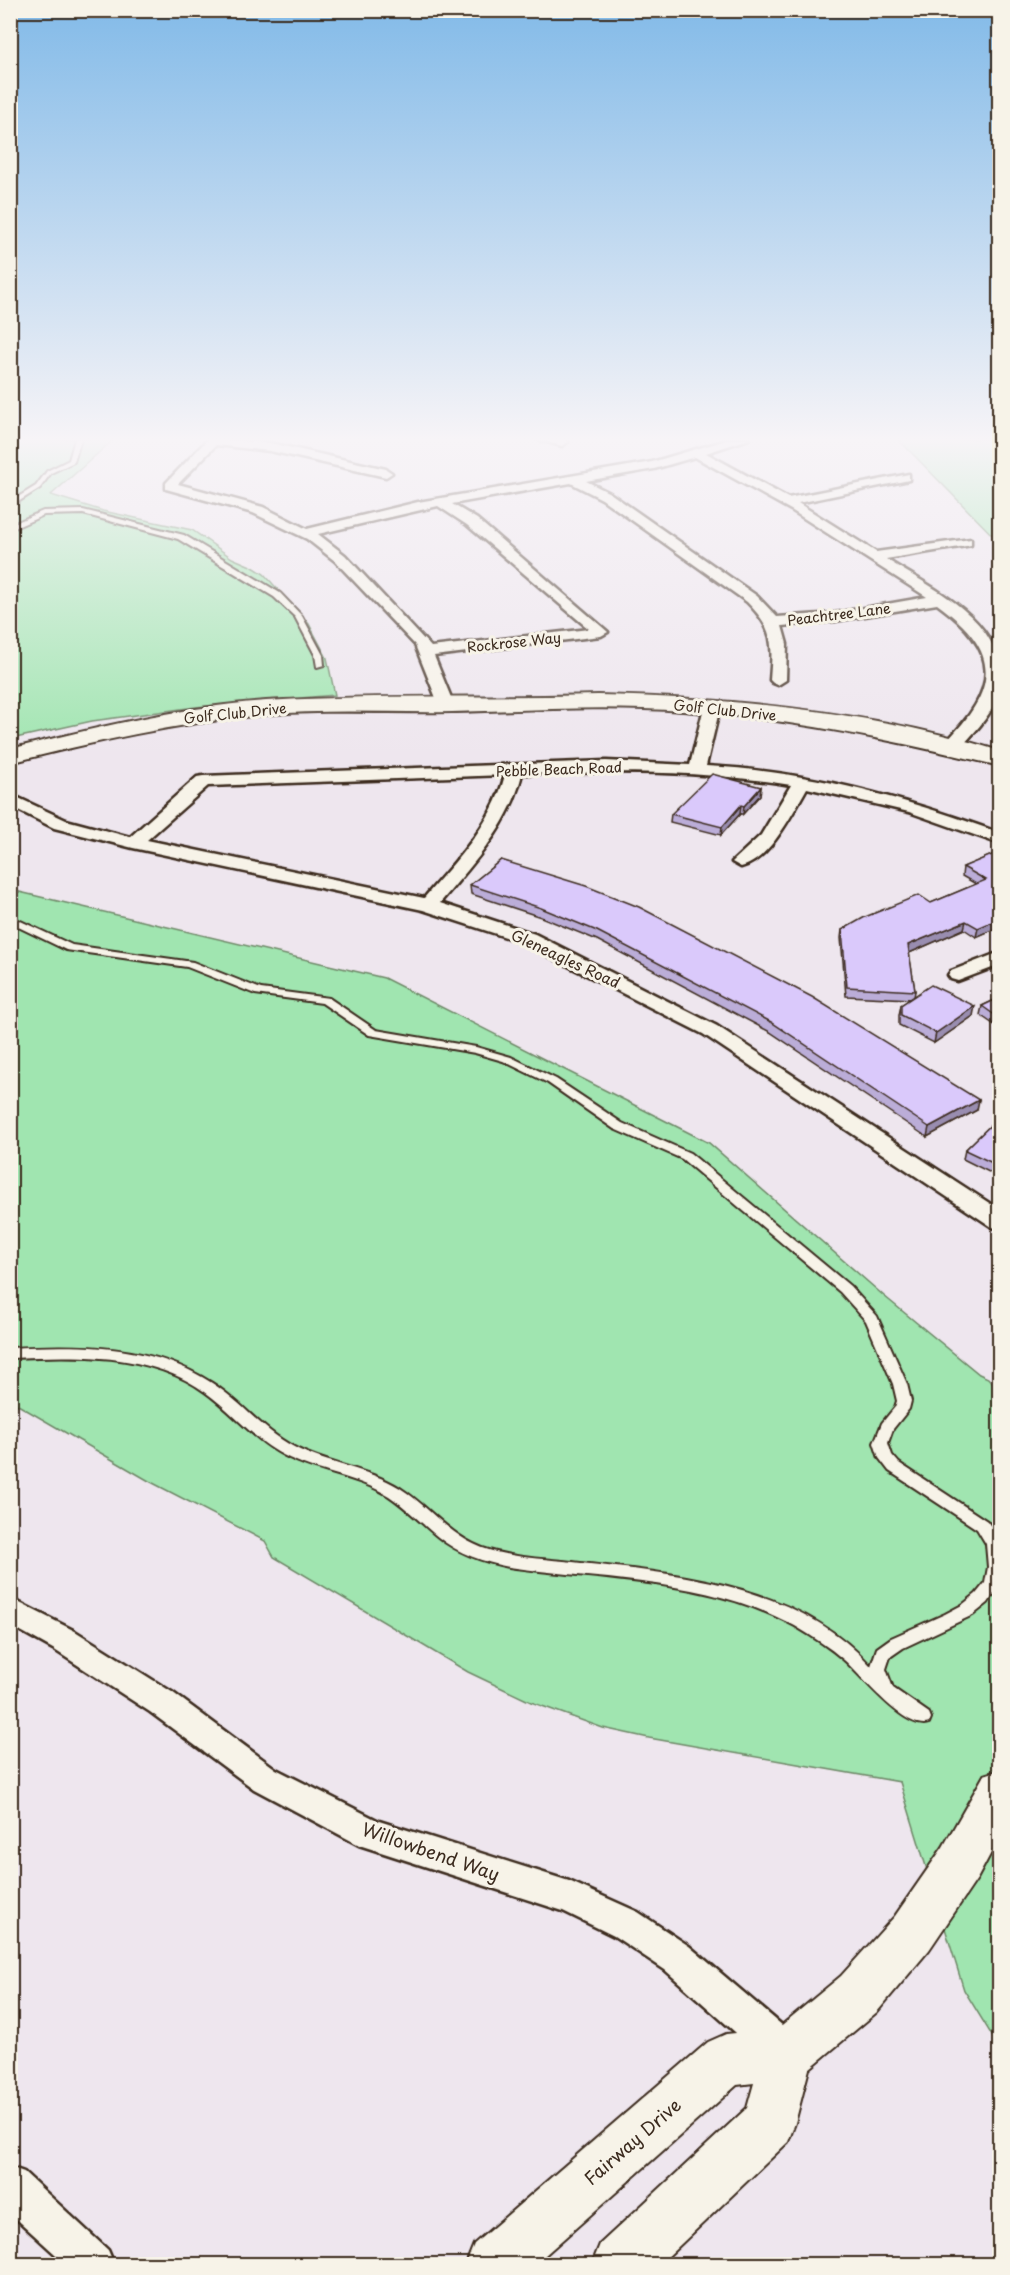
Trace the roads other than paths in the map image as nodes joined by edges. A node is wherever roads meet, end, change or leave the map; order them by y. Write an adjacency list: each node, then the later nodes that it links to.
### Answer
1 (195, 545): 11 (lane)
2 (322, 545): 10 (street)
3 (499, 545): 10 (street, Rockrose Way)
4 (676, 545): 9 (street)
5 (854, 545): 7 (street)
6 (946, 545): 7 (street)
7 (873, 557): 8 (street)
8 (938, 600): 9 (street, Peachtree Lane); 13 (street)
9 (775, 622): 12 (street)
10 (426, 651): 14 (street)
11 (321, 665)
12 (778, 680)
13 (996, 698): 16 (street)
14 (446, 705): 15 (street, Golf Club Drive); 17 (street, Golf Club Drive)
15 (712, 707): 16 (street, Golf Club Drive); 19 (street)
16 (951, 747): 18 (street, Golf Club Drive)
17 (10, 756)
18 (999, 759)
19 (697, 769): 20 (street, Pebble Beach Road); 21 (street, Pebble Beach Road)
20 (515, 770): 24 (street, Pebble Beach Road); 26 (street)
21 (802, 782): 23 (street, Pebble Beach Road); 25 (street)
22 (10, 799): 24 (street, Gleneagles Road)
23 (999, 839)
24 (133, 843): 26 (street, Gleneagles Road)
25 (741, 862)
26 (428, 905): 30 (street, Gleneagles Road)
27 (10, 919): 33 (lane)
28 (999, 958): 29 (street)
29 (958, 975)
30 (999, 1221)
31 (10, 1353): 33 (lane)
32 (10, 1610): 36 (street, Willowbend Way)
33 (886, 1692): 34 (lane)
34 (923, 1718)
35 (999, 1790): 36 (street)
36 (787, 2054): 39 (street, Fairway Drive); 40 (street)
37 (10, 2186): 38 (street)
38 (94, 2265)
39 (494, 2265)
40 (620, 2265)

